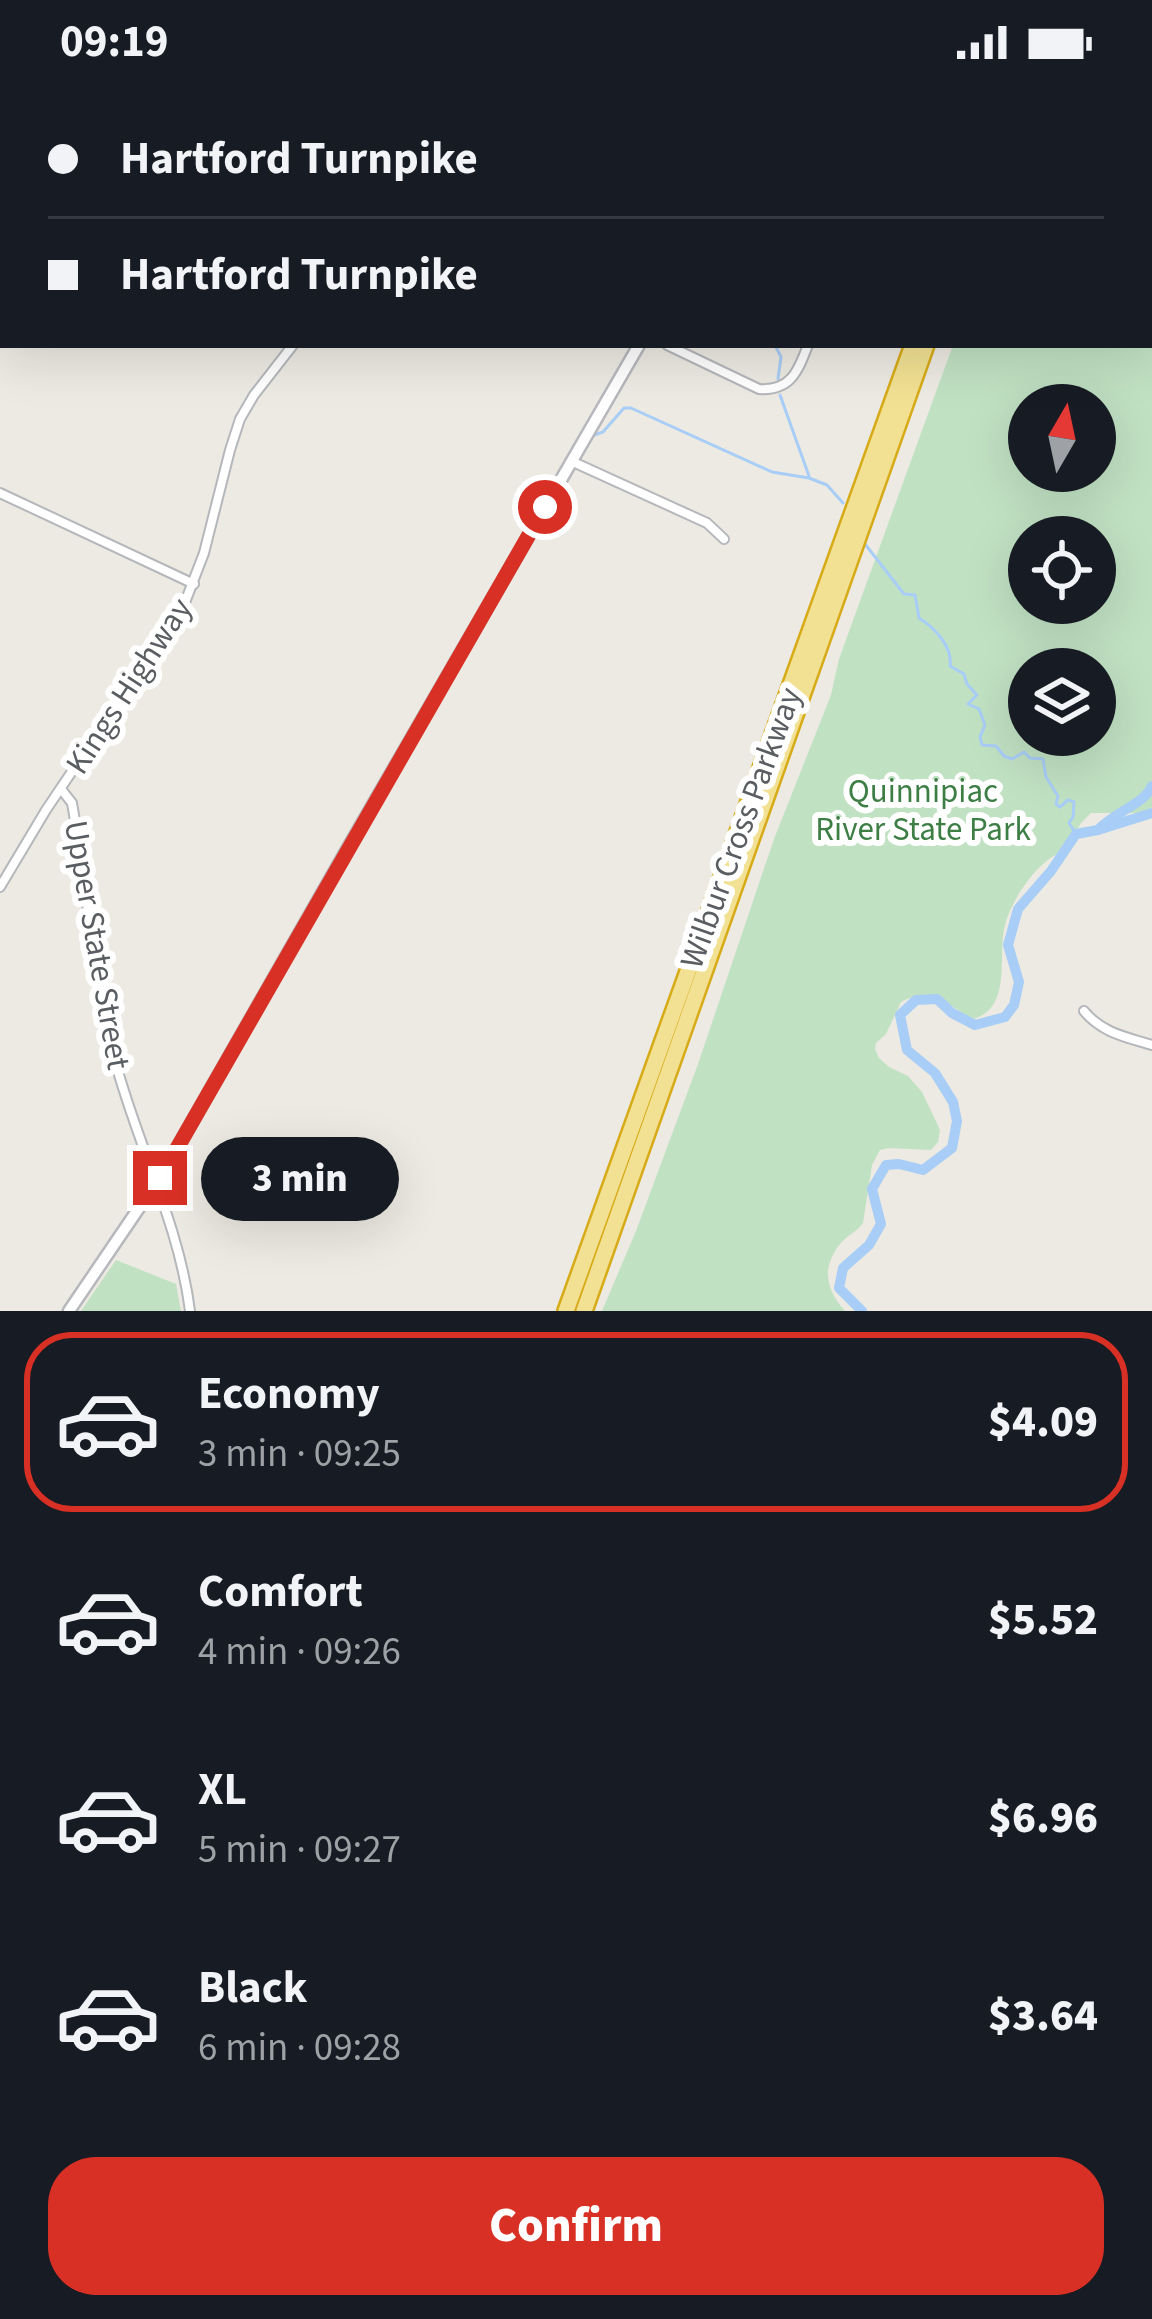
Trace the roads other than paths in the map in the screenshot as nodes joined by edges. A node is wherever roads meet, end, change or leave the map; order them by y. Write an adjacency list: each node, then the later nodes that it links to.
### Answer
1 (291, 348): 10 (street, Kings Highway)
2 (637, 348): 7 (main road)
3 (674, 348): 4 (street)
4 (807, 348)
5 (912, 348): 18 (highway, Wilbur Cross Parkway)
6 (925, 348): 19 (highway, Wilbur Cross Parkway)
7 (572, 461): 9 (street); 15 (main road)
8 (0, 493): 10 (street)
9 (724, 539)
10 (194, 584): 11 (street, Kings Highway)
11 (61, 789): 12 (street, Kings Highway); 15 (street, Upper State Street)
12 (0, 887)
13 (1084, 1010): 14 (street)
14 (1152, 1045)
15 (155, 1186): 16 (main road); 17 (street, Upper State Street)
16 (69, 1311)
17 (190, 1311)
18 (566, 1311)
19 (584, 1311)

